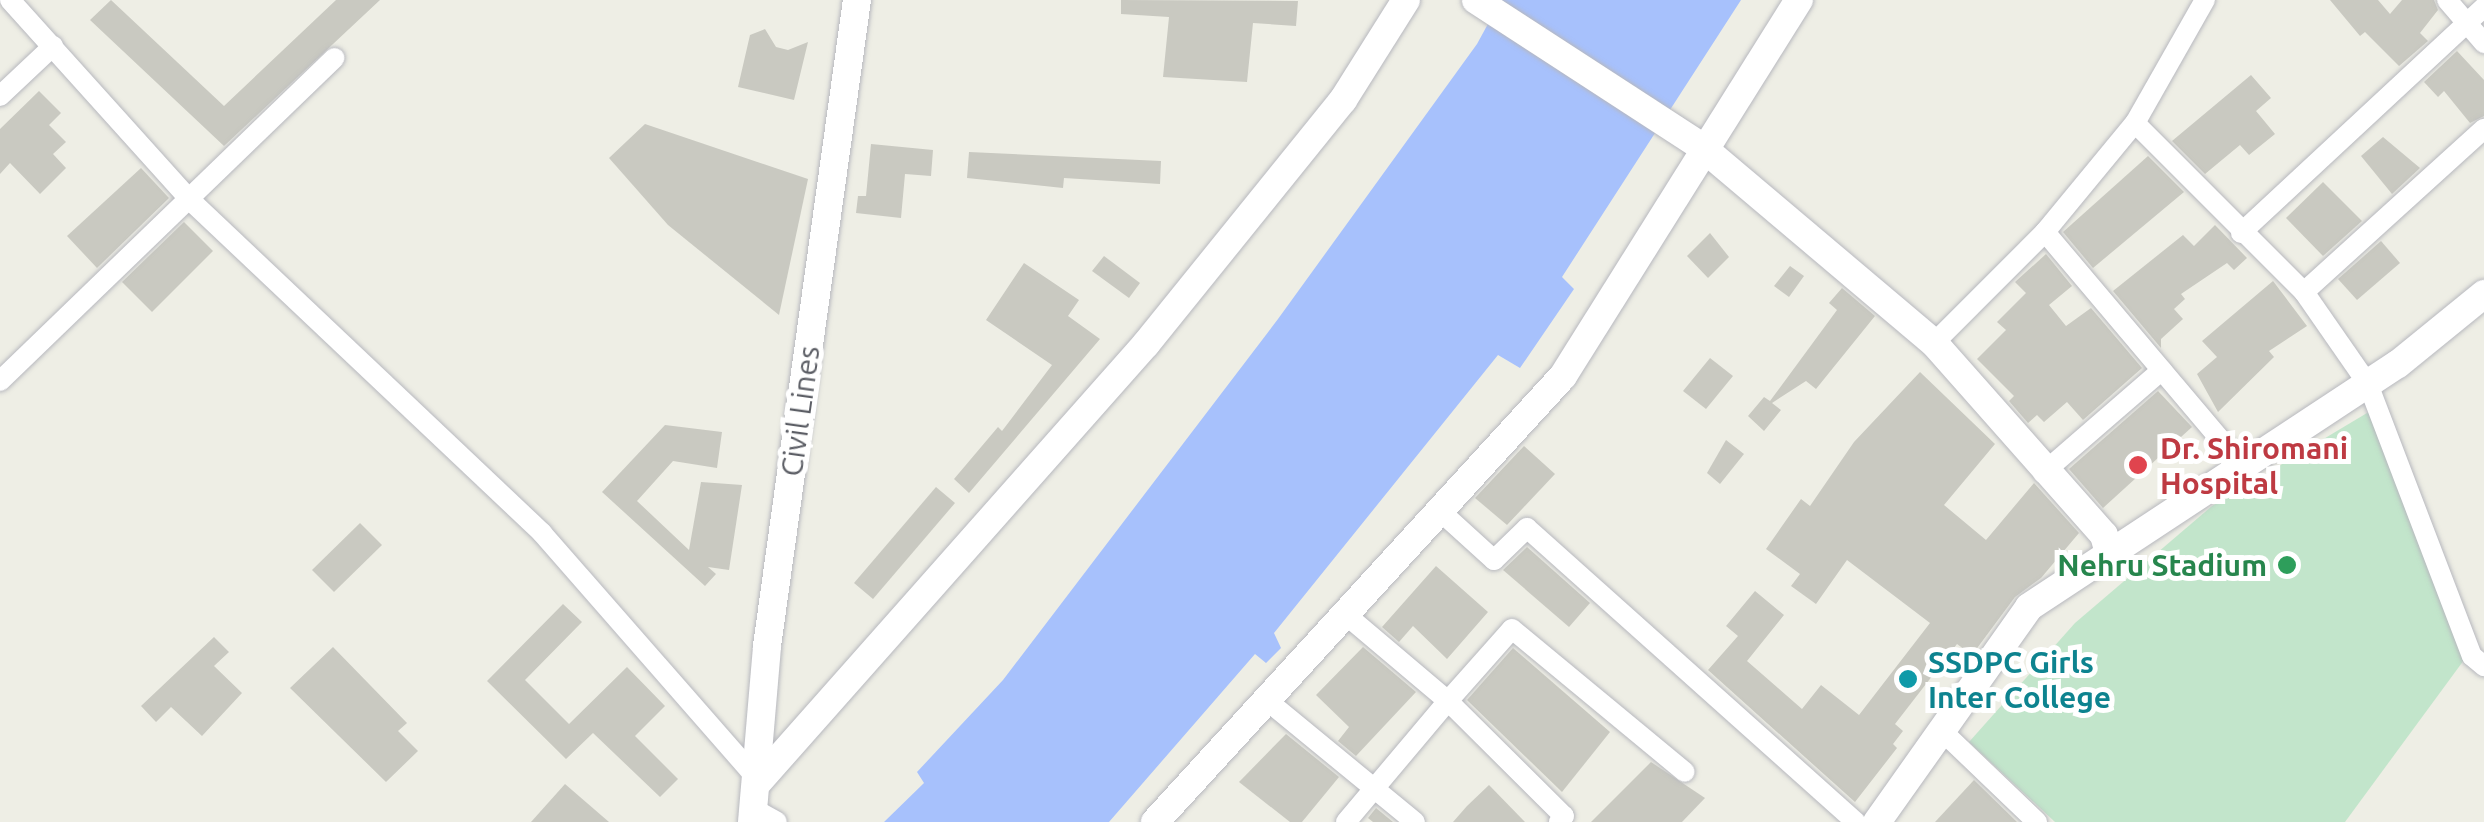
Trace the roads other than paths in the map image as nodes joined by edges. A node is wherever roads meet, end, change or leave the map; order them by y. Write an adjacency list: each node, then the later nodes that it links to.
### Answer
1 (10, 0): 11 (street)
2 (858, 0): 36 (street, Civil Lines)
3 (1406, 0): 36 (street)
4 (1476, 0): 16 (street)
5 (1799, 0): 16 (street)
6 (2205, 0): 14 (street)
7 (2447, 0): 9 (street)
8 (2484, 6): 9 (street)
9 (2467, 22): 10 (street); 19 (street)
10 (2484, 43)
11 (52, 46): 13 (street); 17 (street)
12 (334, 58): 17 (street)
13 (0, 96)
14 (2135, 123): 18 (street); 19 (street)
15 (2484, 129): 20 (street)
16 (1702, 147): 22 (street); 28 (street)
17 (190, 199): 24 (street); 36 (street)
18 (2044, 232): 22 (street); 23 (street)
19 (2240, 233): 20 (street)
20 (2304, 292): 25 (street)
21 (2484, 294): 25 (street)
22 (1934, 343): 27 (street)
23 (2162, 370): 26 (street); 27 (street)
24 (0, 382)
25 (2368, 384): 26 (street); 31 (street)
26 (2243, 466): 29 (street)
27 (2043, 473): 29 (street)
28 (1440, 511): 30 (street); 43 (street)
29 (2109, 554): 34 (street)
30 (1346, 614): 32 (street); 39 (street)
31 (2484, 666)
32 (1448, 701): 35 (street); 37 (street); 42 (street)
33 (1275, 707): 37 (street)
34 (1941, 730): 44 (street); 45 (street)
35 (1686, 772)
36 (759, 781): 38 (street, Civil Lines)
37 (1376, 786): 40 (street); 41 (street)
38 (761, 818)
39 (1155, 822)
40 (1346, 822)
41 (1416, 822)
42 (1558, 822)
43 (1856, 822)
44 (1878, 822)
45 (2037, 822)

